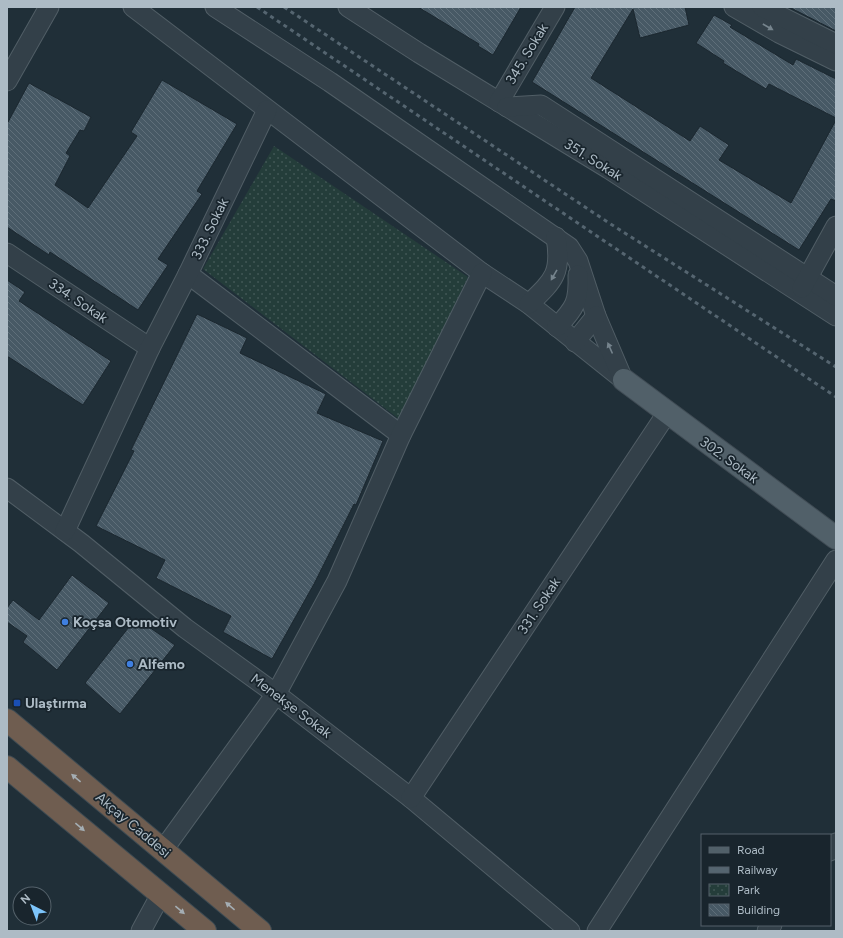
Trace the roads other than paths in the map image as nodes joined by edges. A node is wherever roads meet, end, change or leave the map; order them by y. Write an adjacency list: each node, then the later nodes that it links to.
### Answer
1 (50, 7): 10 (street)
2 (133, 7): 12 (street)
3 (215, 7): 14 (street)
4 (348, 7): 11 (street, 351. Sokak)
5 (555, 7): 11 (street, 345. Sokak)
6 (734, 7): 9 (street, one-way to 9)
7 (762, 7): 8 (street)
8 (836, 44)
9 (836, 60)
10 (7, 81)
11 (503, 104): 19 (street, 351. Sokak)
12 (267, 110): 17 (street); 18 (street, 333. Sokak)
13 (836, 226): 19 (street)
14 (556, 237): 16 (street); 21 (street, one-way to 21)
15 (7, 253): 26 (street, 334. Sokak)
16 (578, 262): 22 (street); 24 (street)
17 (482, 273): 21 (street); 29 (street)
18 (188, 274): 26 (street, 333. Sokak); 29 (street)
19 (804, 285): 20 (street); 23 (street, 351. Sokak)
20 (836, 296)
21 (529, 304): 24 (street)
22 (596, 316): 25 (street); 27 (street, one-way to 22)
23 (836, 316)
24 (557, 327): 25 (street)
25 (575, 342): 27 (street)
26 (150, 348): 31 (street, 333. Sokak)
27 (624, 380): 28 (main road, 302. Sokak)
28 (667, 413): 32 (main road, 302. Sokak); 37 (street, 331. Sokak)
29 (401, 435): 34 (street)
30 (7, 488): 31 (street, Menekşe Sokak)
31 (65, 531): 34 (street, Menekşe Sokak)
32 (836, 538)
33 (836, 560): 44 (street)
34 (276, 694): 37 (street, Menekşe Sokak); 38 (street)
35 (7, 720): 38 (highway, Akçay Caddesi, one-way to 35)
36 (7, 767): 39 (highway, one-way to 39)
37 (412, 798): 43 (street, Menekşe Sokak)
38 (163, 850): 42 (highway, Akçay Caddesi, one-way to 38)
39 (161, 894): 40 (street); 41 (highway, one-way to 41)
40 (141, 931)
41 (205, 931)
42 (260, 931)
43 (570, 931)
44 (597, 931)

